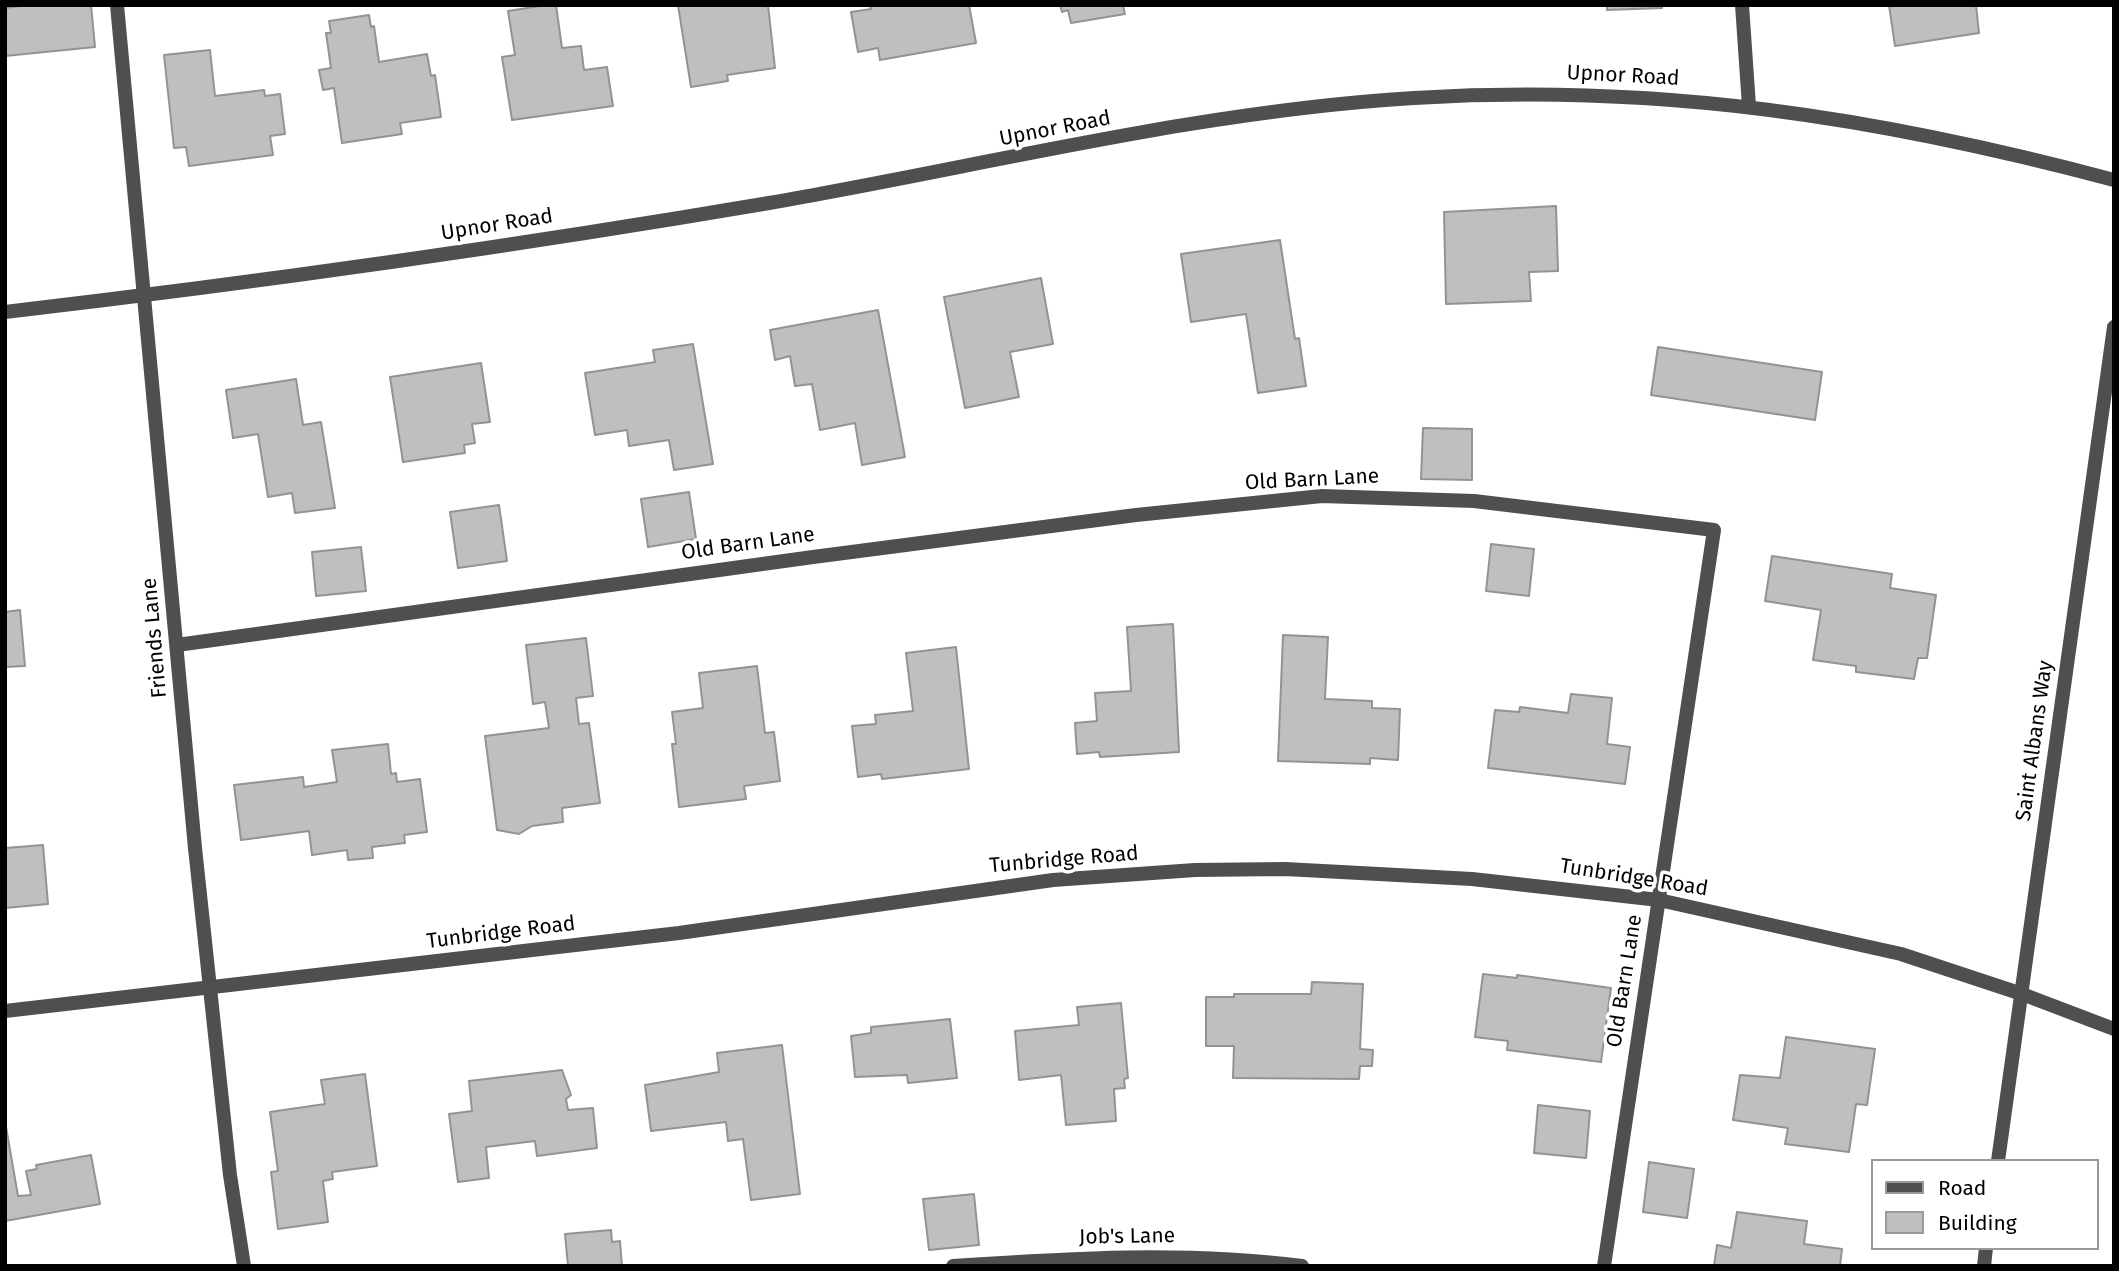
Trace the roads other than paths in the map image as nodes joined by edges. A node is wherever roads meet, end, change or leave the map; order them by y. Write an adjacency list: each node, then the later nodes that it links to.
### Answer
1 (117, 5): 5 (street, Friends Lane)
2 (1742, 5): 3 (street)
3 (1749, 106): 4 (street, Upnor Road); 5 (street, Upnor Road)
4 (2114, 180)
5 (143, 296): 6 (street, Upnor Road); 8 (street, Friends Lane)
6 (5, 312)
7 (2114, 327): 11 (street, Saint Albans Way)
8 (177, 645): 9 (street, Old Barn Lane); 10 (street, Friends Lane)
9 (1659, 900): 10 (street, Tunbridge Road); 11 (street, Tunbridge Road); 18 (street, Old Barn Lane)
10 (210, 988): 12 (street, Tunbridge Road); 15 (street, Friends Lane)
11 (2022, 993): 13 (street, Tunbridge Road); 14 (street, Saint Albans Way)
12 (5, 1011)
13 (2114, 1029)
14 (1998, 1159)
15 (244, 1266)
16 (953, 1266): 17 (street, Job's Lane)
17 (1302, 1266)
18 (1604, 1266)

